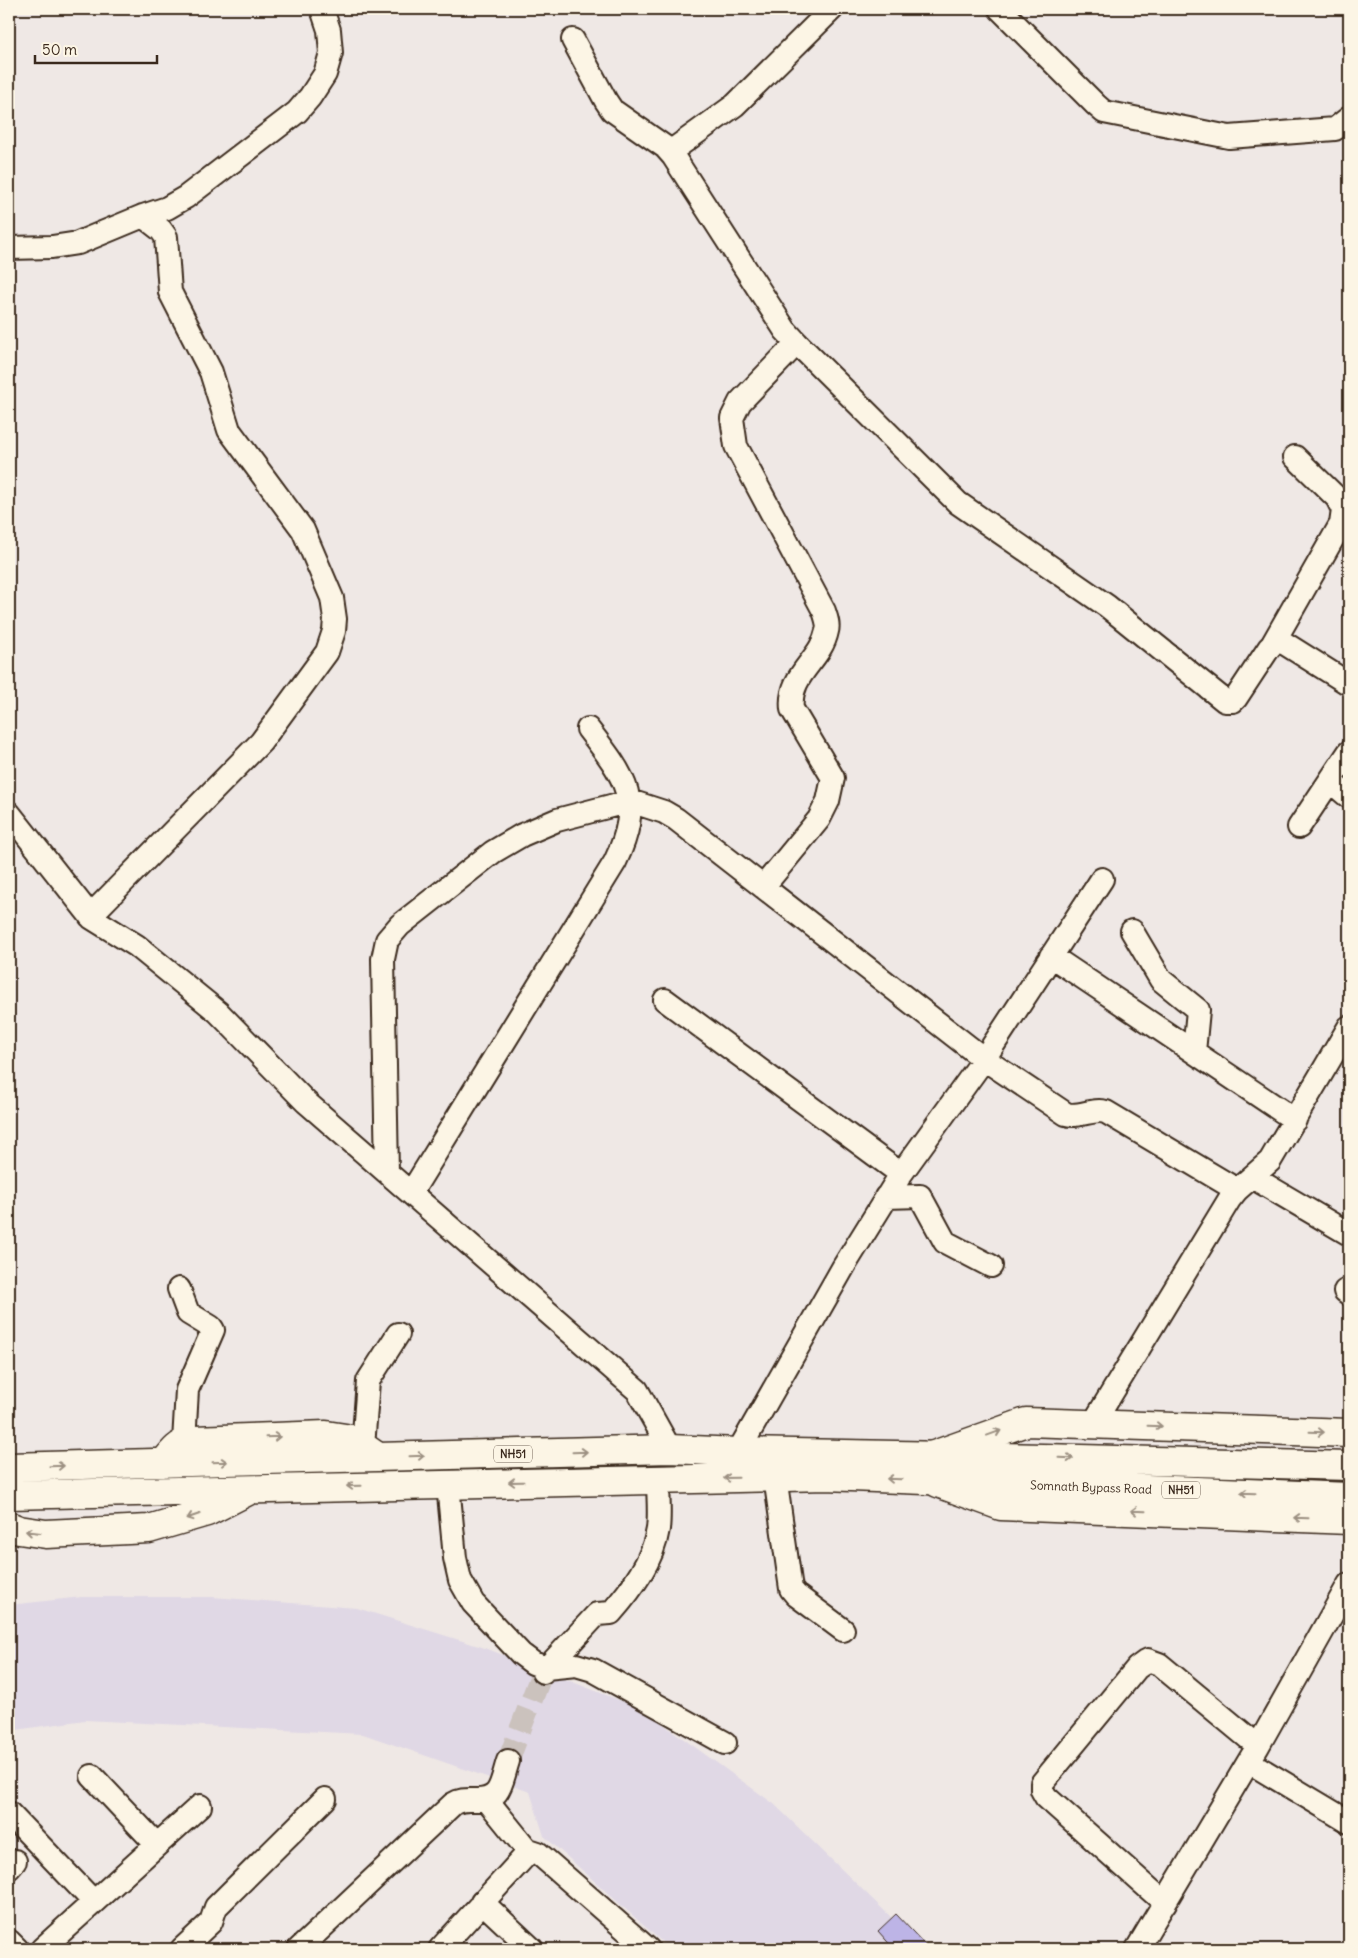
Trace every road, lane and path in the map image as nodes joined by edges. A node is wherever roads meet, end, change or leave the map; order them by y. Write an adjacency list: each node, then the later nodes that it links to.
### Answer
1 (322, 9): 7 (street)
2 (832, 9): 6 (street)
3 (1000, 9): 5 (street)
4 (573, 40): 6 (street)
5 (1349, 118)
6 (670, 152): 11 (street)
7 (186, 197): 8 (street); 9 (street)
8 (143, 216): 9 (street); 10 (street)
9 (166, 238): 24 (street)
10 (9, 248)
11 (797, 343): 13 (street); 23 (street)
12 (1294, 457): 13 (street)
13 (1272, 645): 14 (street)
14 (1349, 684)
15 (588, 729): 19 (street)
16 (1349, 752): 17 (street)
17 (1330, 780): 18 (street); 21 (street)
18 (1349, 797)
19 (630, 801): 23 (street); 32 (street); 35 (street)
20 (9, 813): 24 (street)
21 (1299, 827)
22 (1102, 879): 26 (street)
23 (763, 886): 30 (street)
24 (90, 916): 32 (street)
25 (1132, 931): 29 (street)
26 (1051, 956): 29 (street); 30 (street)
27 (665, 1000): 33 (street)
28 (1349, 1027): 31 (street)
29 (1194, 1052): 31 (street)
30 (984, 1059): 33 (street); 34 (street)
31 (1295, 1120): 34 (street)
32 (387, 1172): 35 (street)
33 (901, 1174): 36 (street)
34 (1244, 1184): 37 (street); 41 (street)
35 (411, 1193): 44 (street)
36 (886, 1197): 38 (street); 46 (street)
37 (1349, 1234)
38 (992, 1266)
39 (179, 1289): 43 (street)
40 (398, 1334): 45 (street)
41 (1093, 1424): 42 (main road, one-way to 42); 50 (main road, one-way to 41)
42 (1349, 1433)
43 (184, 1442): 45 (main road, one-way to 45); 47 (main road)
44 (670, 1449): 45 (main road, NH51, one-way to 44); 46 (main road, NH51)
45 (371, 1452): 47 (main road, NH51, one-way to 45)
46 (738, 1452): 50 (main road, NH51)
47 (164, 1463): 49 (main road, NH51, one-way to 47)
48 (1349, 1466): 50 (main road, NH51, one-way to 48)
49 (9, 1468)
50 (931, 1468): 51 (main road, NH51, one-way to 51); 56 (main road, Somnath Bypass Road / NH51, one-way to 50); 57 (main road, one-way to 50)
51 (775, 1477): 52 (main road, NH51, one-way to 52); 60 (street)
52 (658, 1479): 53 (main road, NH51, one-way to 53); 61 (street)
53 (448, 1484): 54 (main road, NH51, one-way to 54); 61 (street)
54 (254, 1488): 55 (main road, NH51); 58 (main road, one-way to 58)
55 (9, 1495)
56 (1349, 1497)
57 (1349, 1520)
58 (9, 1526)
59 (1349, 1584): 63 (street)
60 (843, 1630)
61 (544, 1670): 62 (street)
62 (725, 1743)
63 (1254, 1754): 70 (street); 75 (street); 75 (street)
64 (508, 1761): 67 (street)
65 (92, 1776): 71 (street)
66 (325, 1799): 79 (street)
67 (487, 1800): 72 (street); 80 (street)
68 (200, 1806): 71 (street)
69 (9, 1813): 73 (street)
70 (1349, 1822)
71 (157, 1845): 73 (street)
72 (529, 1852): 74 (street); 83 (street)
73 (94, 1902): 78 (street)
74 (482, 1902): 81 (street); 82 (street)
75 (1165, 1903): 84 (street)
76 (9, 1941): 77 (street)
77 (17, 1949)
78 (42, 1949)
79 (182, 1949)
80 (299, 1949)
81 (440, 1949)
82 (532, 1949)
83 (648, 1949)
84 (1137, 1949)

